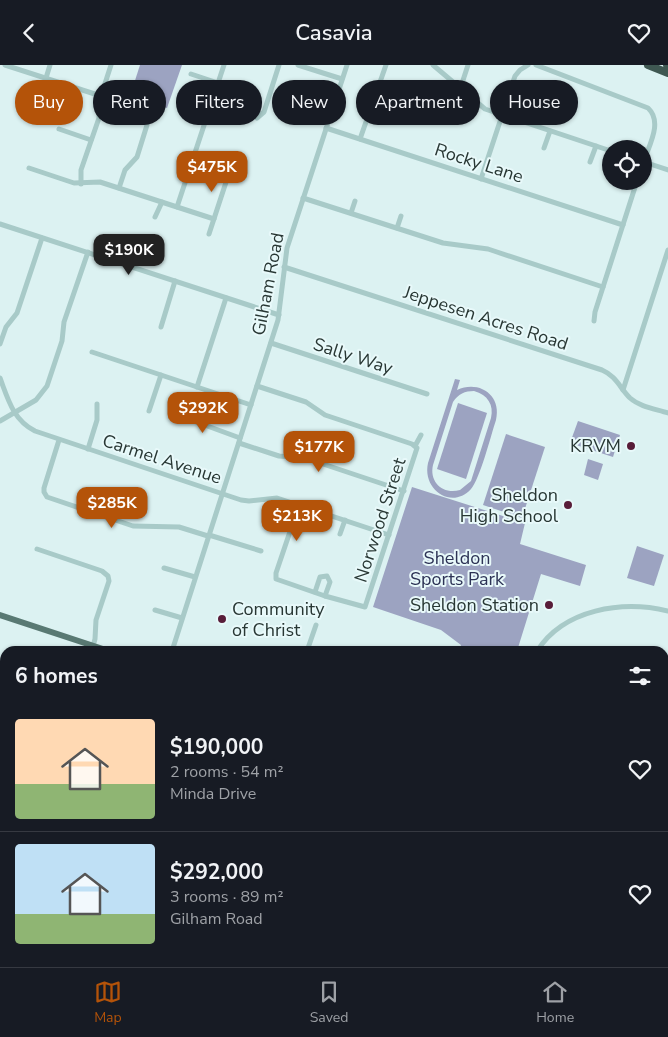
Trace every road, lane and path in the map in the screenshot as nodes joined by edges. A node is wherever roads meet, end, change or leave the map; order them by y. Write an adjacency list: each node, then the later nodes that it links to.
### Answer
1 (6, 65): 16 (street)
2 (50, 65): 16 (street)
3 (111, 65): 18 (street)
4 (224, 65): 20 (street)
5 (279, 65): 26 (street)
6 (298, 65): 17 (street)
7 (347, 65): 17 (street, Gilham Road)
8 (386, 65): 21 (street)
9 (433, 65): 22 (street)
10 (468, 65): 23 (street)
11 (528, 65): 24 (street)
12 (536, 65): 38 (street)
13 (648, 65): 14 (highway)
14 (668, 73)
15 (191, 74): 19 (street)
16 (46, 78): 25 (street)
17 (342, 79): 33 (street, Gilham Road)
18 (106, 80)
19 (209, 80)
20 (219, 80)
21 (380, 80)
22 (450, 80)
23 (463, 80)
24 (514, 80)
25 (93, 93)
26 (262, 114)
27 (96, 125): 37 (street)
28 (147, 125): 49 (street)
29 (204, 125): 54 (street)
30 (365, 125): 36 (street)
31 (499, 125): 47 (street)
32 (531, 125): 35 (street)
33 (326, 127): 36 (street, Rocky Lane); 51 (street, Gilham Road)
34 (60, 129): 37 (street)
35 (550, 131): 39 (street); 40 (street)
36 (360, 139): 47 (street, Rocky Lane)
37 (91, 140): 48 (street)
38 (651, 140)
39 (596, 146): 41 (street); 42 (street)
40 (544, 148)
41 (602, 148)
42 (590, 162)
43 (652, 165): 46 (street)
44 (235, 167): 58 (street)
45 (29, 168): 48 (street)
46 (668, 170)
47 (481, 179): 60 (street, Rocky Lane)
48 (81, 184): 49 (street)
49 (119, 188): 53 (street)
50 (634, 190): 60 (street)
51 (303, 198): 55 (street); 66 (street, Gilham Road)
52 (355, 201): 55 (street)
53 (162, 202): 54 (street); 57 (street)
54 (177, 207): 58 (street)
55 (351, 213): 61 (street)
56 (401, 216): 61 (street)
57 (155, 217)
58 (214, 219): 62 (street)
59 (0, 224): 63 (street)
60 (623, 225): 68 (street)
61 (397, 228): 68 (street)
62 (209, 234)
63 (42, 237): 65 (street); 74 (street)
64 (668, 250): 80 (street)
65 (88, 252): 67 (street); 85 (street)
66 (284, 267): 70 (street, Gilham Road); 80 (street, Jeppesen Acres Road)
67 (175, 281): 69 (street); 72 (street)
68 (603, 287): 71 (street)
69 (226, 298): 70 (street); 79 (street)
70 (279, 315): 73 (street, Gilham Road)
71 (594, 321)
72 (161, 327)
73 (271, 343): 78 (street, Gilham Road); 81 (street, Sally Way)
74 (0, 344)
75 (92, 353): 76 (street)
76 (160, 375): 79 (street); 84 (street)
77 (0, 378): 85 (street, Carmel Avenue)
78 (257, 386): 83 (street, Gilham Road); 92 (street)
79 (197, 387): 83 (street)
80 (623, 389): 87 (street, Jeppesen Acres Road)
81 (427, 394)
82 (97, 404): 93 (street)
83 (251, 405): 91 (street, Gilham Road)
84 (149, 411)
85 (14, 412): 88 (street); 90 (street, Carmel Avenue)
86 (172, 413): 91 (street)
87 (668, 413)
88 (0, 421)
89 (421, 435): 92 (street, Norwood Street)
90 (60, 440): 93 (street, Carmel Avenue); 99 (street)
91 (240, 440): 94 (street); 95 (street, Gilham Road)
92 (414, 445): 94 (street, Norwood Street)
93 (88, 449): 95 (street, Carmel Avenue)
94 (404, 491): 100 (street, Norwood Street)
95 (223, 493): 96 (street, Carmel Avenue); 99 (street, Gilham Road)
96 (299, 505): 97 (street, Carmel Avenue); 105 (street)
97 (345, 520): 98 (street); 100 (street, Carmel Avenue)
98 (340, 534)
99 (208, 535): 102 (street); 104 (street, Gilham Road)
100 (389, 535): 106 (street, Norwood Street)
101 (37, 549): 112 (street)
102 (261, 551)
103 (164, 568): 104 (street)
104 (195, 577): 110 (street, Gilham Road)
105 (315, 592): 106 (street); 106 (street)
106 (326, 596)
107 (154, 610): 110 (street)
108 (668, 611): 115 (street)
109 (0, 615): 112 (main road)
110 (182, 619): 113 (street, Gilham Road)
111 (316, 625): 114 (street)
112 (93, 646)
113 (174, 646)
114 (309, 646)
115 (542, 646)

